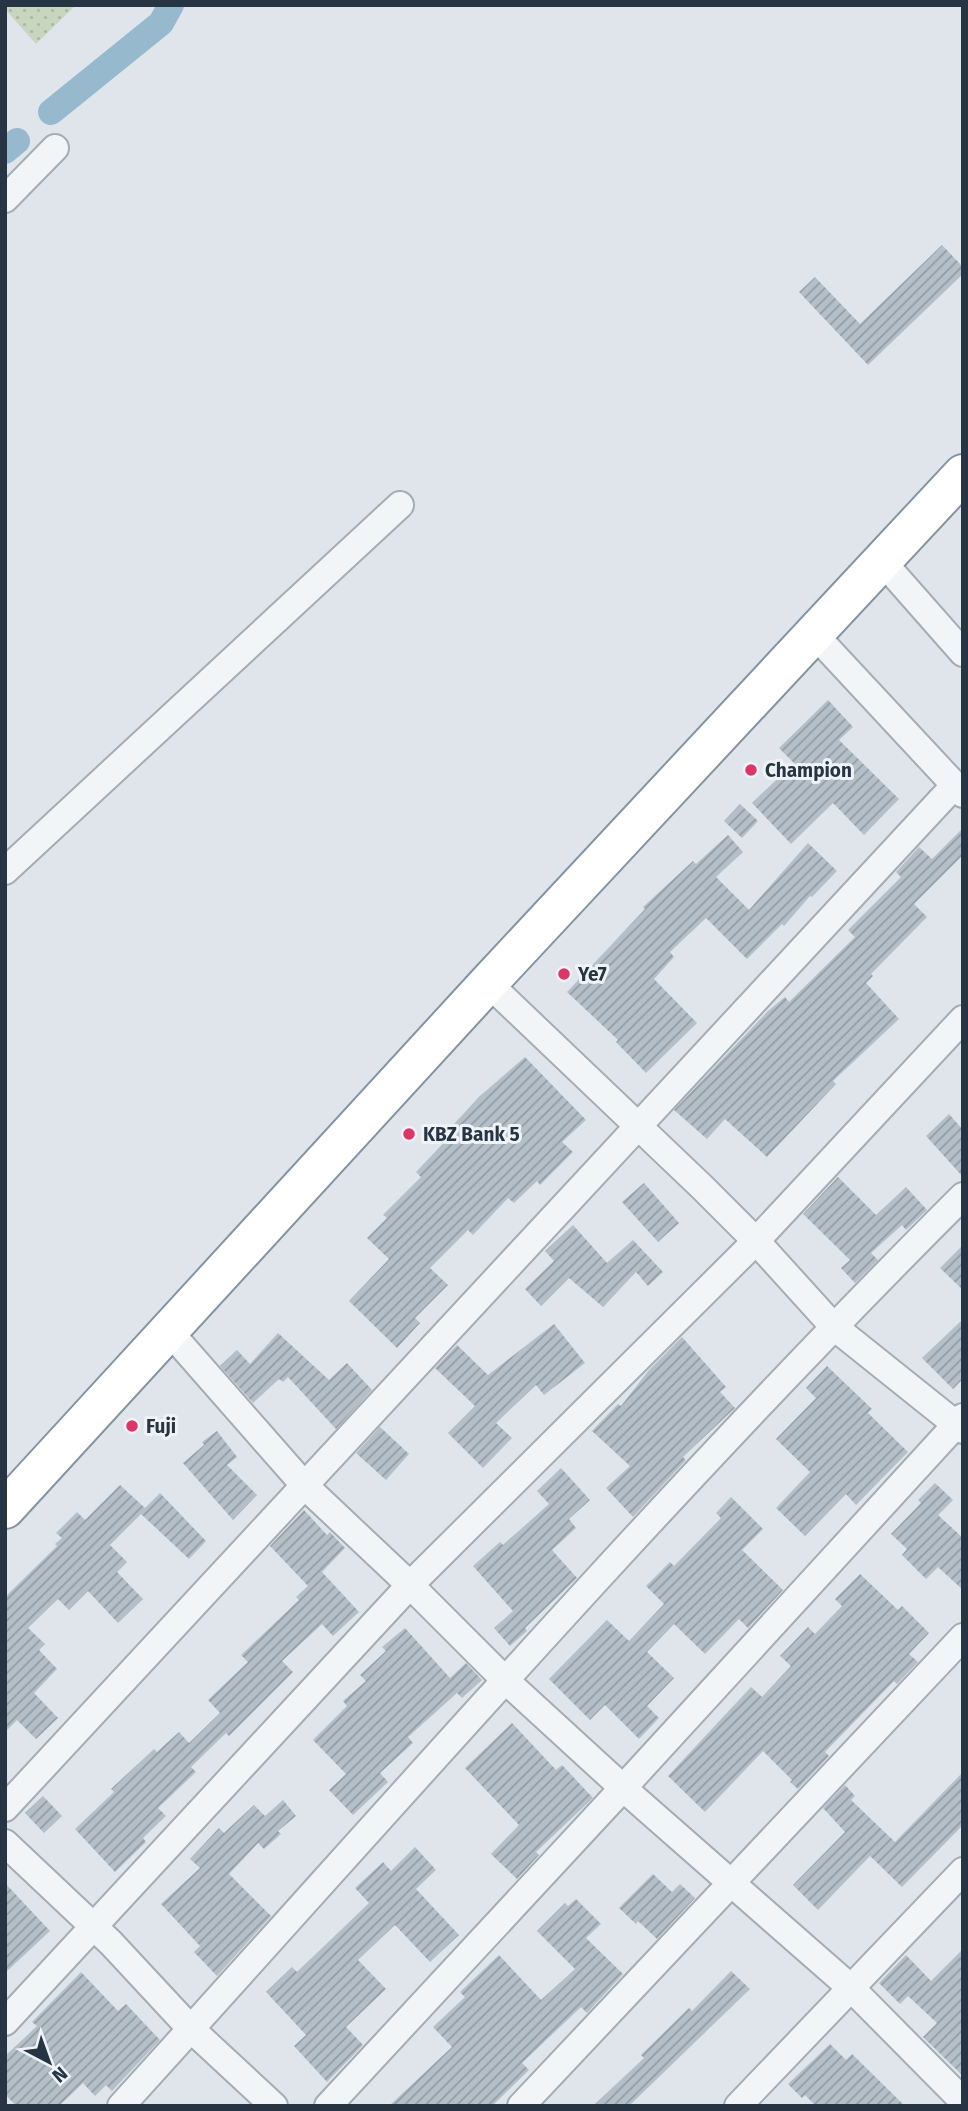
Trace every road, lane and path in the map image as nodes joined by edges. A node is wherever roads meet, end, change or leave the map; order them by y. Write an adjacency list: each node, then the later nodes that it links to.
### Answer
1 (55, 148): 2 (street)
2 (5, 199)
3 (963, 474): 5 (highway)
4 (400, 505): 9 (street)
5 (882, 561): 6 (highway); 7 (street)
6 (814, 634): 8 (street); 10 (highway)
7 (963, 653)
8 (958, 790): 12 (street)
9 (5, 871)
10 (488, 983): 12 (street); 16 (highway)
11 (963, 1019): 14 (street)
12 (637, 1127): 14 (street); 18 (street)
13 (963, 1196): 15 (street)
14 (756, 1241): 15 (street); 20 (street)
15 (833, 1325): 17 (street); 22 (street)
16 (168, 1330): 18 (street); 19 (highway)
17 (961, 1423): 23 (street)
18 (305, 1486): 20 (street); 24 (street)
19 (5, 1509)
20 (410, 1585): 22 (street); 28 (street)
21 (963, 1637): 27 (street)
22 (504, 1679): 23 (street); 31 (street)
23 (623, 1788): 27 (street); 35 (street)
24 (5, 1808)
25 (5, 1843): 28 (street)
26 (963, 1871): 29 (street)
27 (733, 1883): 29 (street); 36 (street)
28 (94, 1926): 30 (street); 31 (street)
29 (851, 1988): 32 (street); 37 (street)
30 (5, 2022)
31 (191, 2029): 33 (street); 34 (street)
32 (960, 2100)
33 (121, 2106)
34 (274, 2106)
35 (328, 2106)
36 (522, 2106)
37 (738, 2106)

